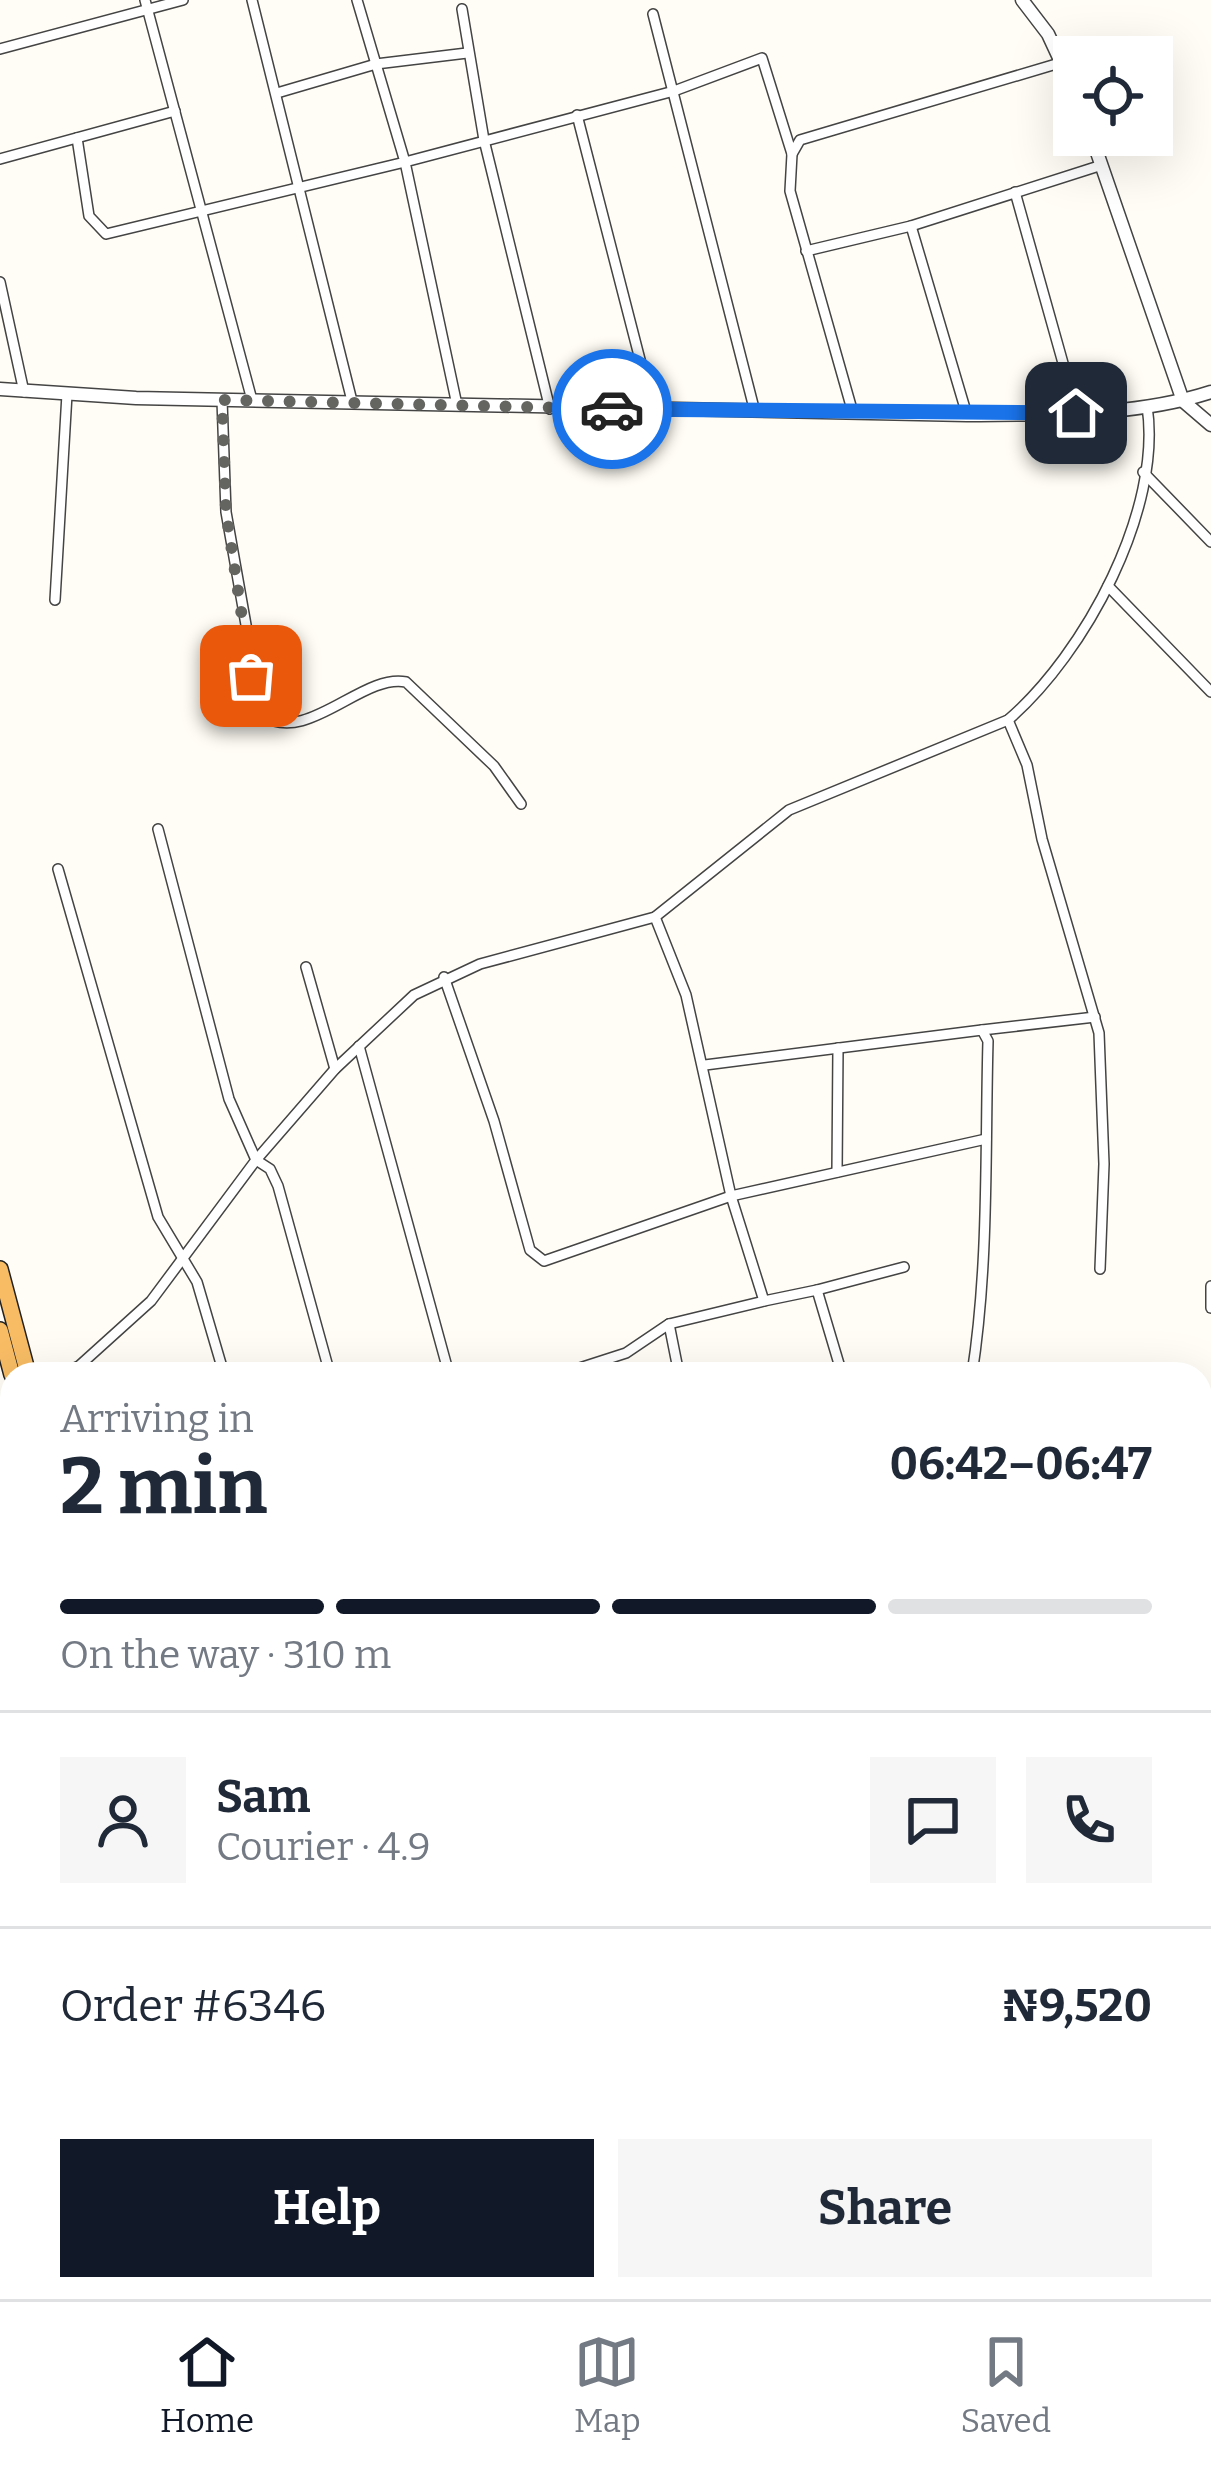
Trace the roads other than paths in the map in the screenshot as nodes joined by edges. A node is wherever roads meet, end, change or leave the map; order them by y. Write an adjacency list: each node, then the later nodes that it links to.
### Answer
1 (184, 0): 5 (street)
2 (252, 0): 14 (street)
3 (357, 0): 11 (street)
4 (1022, 0): 8 (street)
5 (146, 5): 9 (street); 15 (street)
6 (462, 8): 10 (street)
7 (652, 14): 13 (street)
8 (1053, 47)
9 (0, 49)
10 (467, 53): 11 (street); 18 (street)
11 (376, 64): 14 (street); 22 (street)
12 (1053, 65): 19 (street)
13 (674, 91): 16 (street); 19 (street); 42 (street)
14 (277, 94): 24 (street)
15 (175, 111): 17 (street); 26 (street)
16 (577, 115): 18 (street); 41 (street)
17 (77, 138): 21 (street); 26 (street)
18 (484, 140): 22 (street); 40 (street)
19 (792, 154): 28 (street)
20 (1099, 156): 23 (street)
21 (0, 159)
22 (405, 162): 24 (street); 38 (street)
23 (1102, 165): 25 (street); 37 (street)
24 (301, 185): 26 (street); 36 (street)
25 (1015, 192): 27 (street); 44 (street)
26 (199, 212): 35 (street)
27 (911, 226): 28 (street); 45 (street)
28 (806, 251): 43 (street)
29 (0, 282): 31 (street)
30 (0, 389): 31 (street)
31 (24, 392): 33 (street)
32 (1211, 392): 37 (street)
33 (68, 394): 34 (street); 50 (street)
34 (222, 400): 35 (street); 53 (street)
35 (252, 400): 36 (street)
36 (352, 401): 38 (street)
37 (1183, 401): 39 (street); 46 (street)
38 (457, 404): 40 (street)
39 (1147, 406): 44 (street); 47 (street)
40 (550, 409): 41 (street)
41 (652, 410): 42 (street)
42 (755, 412): 43 (street)
43 (853, 413): 45 (street)
44 (1076, 413): 45 (street)
45 (967, 416)
46 (1211, 425)
47 (1143, 472): 48 (street); 49 (street)
48 (1211, 542)
49 (1108, 586): 51 (street); 52 (street)
50 (55, 600)
51 (1211, 692)
52 (1008, 720): 56 (street); 59 (street)
53 (521, 804)
54 (158, 829): 66 (street)
55 (58, 869): 69 (street)
56 (655, 916): 58 (street); 63 (street)
57 (306, 968): 64 (street)
58 (444, 977): 61 (street); 68 (street)
59 (1095, 1016): 60 (street); 72 (street)
60 (982, 1030): 62 (street); 65 (street)
61 (359, 1046): 64 (street); 85 (street)
62 (838, 1048): 63 (street); 67 (street)
63 (705, 1065): 68 (street)
64 (335, 1069): 66 (street)
65 (986, 1139): 67 (street); 89 (street)
66 (256, 1160): 69 (street); 84 (street)
67 (837, 1172): 68 (street)
68 (731, 1196): 76 (street)
69 (184, 1262): 82 (street); 83 (street)
70 (904, 1267): 74 (street)
71 (0, 1269): 81 (highway)
72 (1100, 1269)
73 (1211, 1286): 75 (street)
74 (818, 1290): 76 (street); 88 (street)
75 (1211, 1296): 77 (street)
76 (764, 1301): 78 (street)
77 (1211, 1308)
78 (669, 1324): 86 (street); 87 (street)
79 (0, 1330): 80 (highway)
80 (9, 1362)
81 (25, 1362)
82 (78, 1362)
83 (220, 1362)
84 (327, 1362)
85 (445, 1362)
86 (596, 1362)
87 (677, 1362)
88 (839, 1362)
89 (974, 1362)

